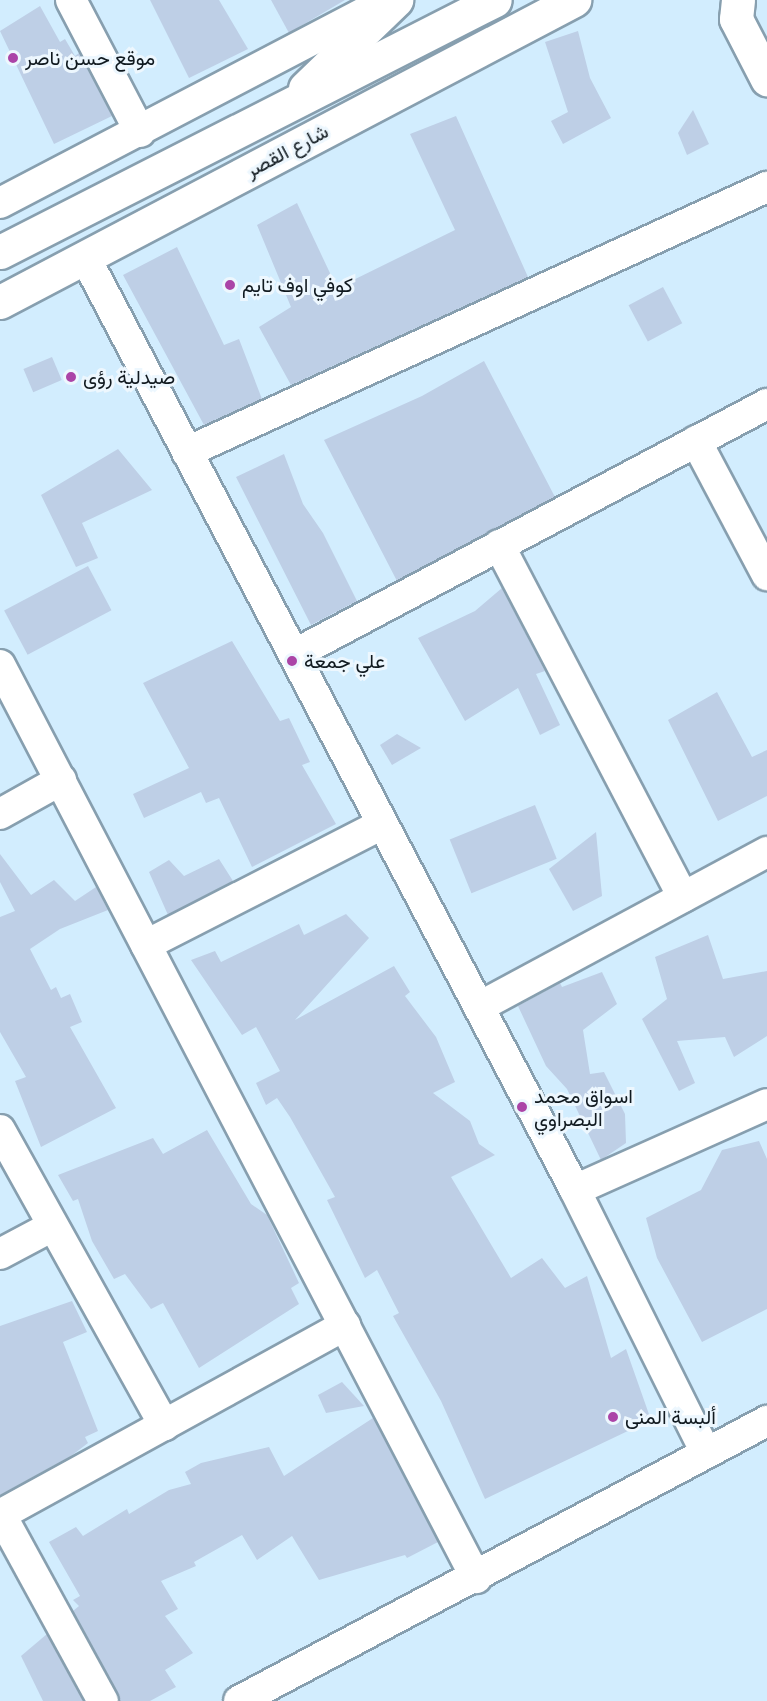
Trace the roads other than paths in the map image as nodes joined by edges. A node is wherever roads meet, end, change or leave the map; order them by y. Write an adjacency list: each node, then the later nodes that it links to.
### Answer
1 (71, 0): 9 (street)
2 (389, 0): 9 (street)
3 (396, 0): 8 (street)
4 (495, 0): 8 (street, شارع القصر)
5 (574, 0): 13 (street, شارع القصر)
6 (738, 0): 7 (street)
7 (767, 79)
8 (282, 111): 12 (street, شارع القصر)
9 (140, 132): 11 (street)
10 (767, 187): 17 (street)
11 (0, 203)
12 (0, 252)
13 (85, 257): 14 (street, شارع القصر); 17 (street)
14 (6, 292)
15 (767, 404): 16 (street)
16 (696, 441): 18 (street); 19 (street)
17 (188, 452): 20 (street)
18 (500, 545): 20 (street); 26 (street)
19 (767, 575)
20 (295, 654): 24 (street)
21 (0, 665): 22 (street)
22 (61, 780): 23 (street); 27 (street)
23 (0, 814)
24 (380, 825): 27 (street); 28 (street)
25 (767, 852): 26 (street)
26 (683, 897): 28 (street)
27 (146, 945): 34 (street)
28 (479, 1007): 31 (street)
29 (767, 1104): 31 (street)
30 (0, 1130): 32 (street)
31 (575, 1190): 37 (street)
32 (51, 1227): 33 (street); 36 (street)
33 (0, 1254)
34 (345, 1325): 36 (street); 39 (street)
35 (767, 1421): 37 (street)
36 (164, 1425): 38 (street)
37 (706, 1453): 39 (street)
38 (0, 1515): 40 (street)
39 (476, 1578): 41 (street)
40 (103, 1701)
41 (239, 1701)

